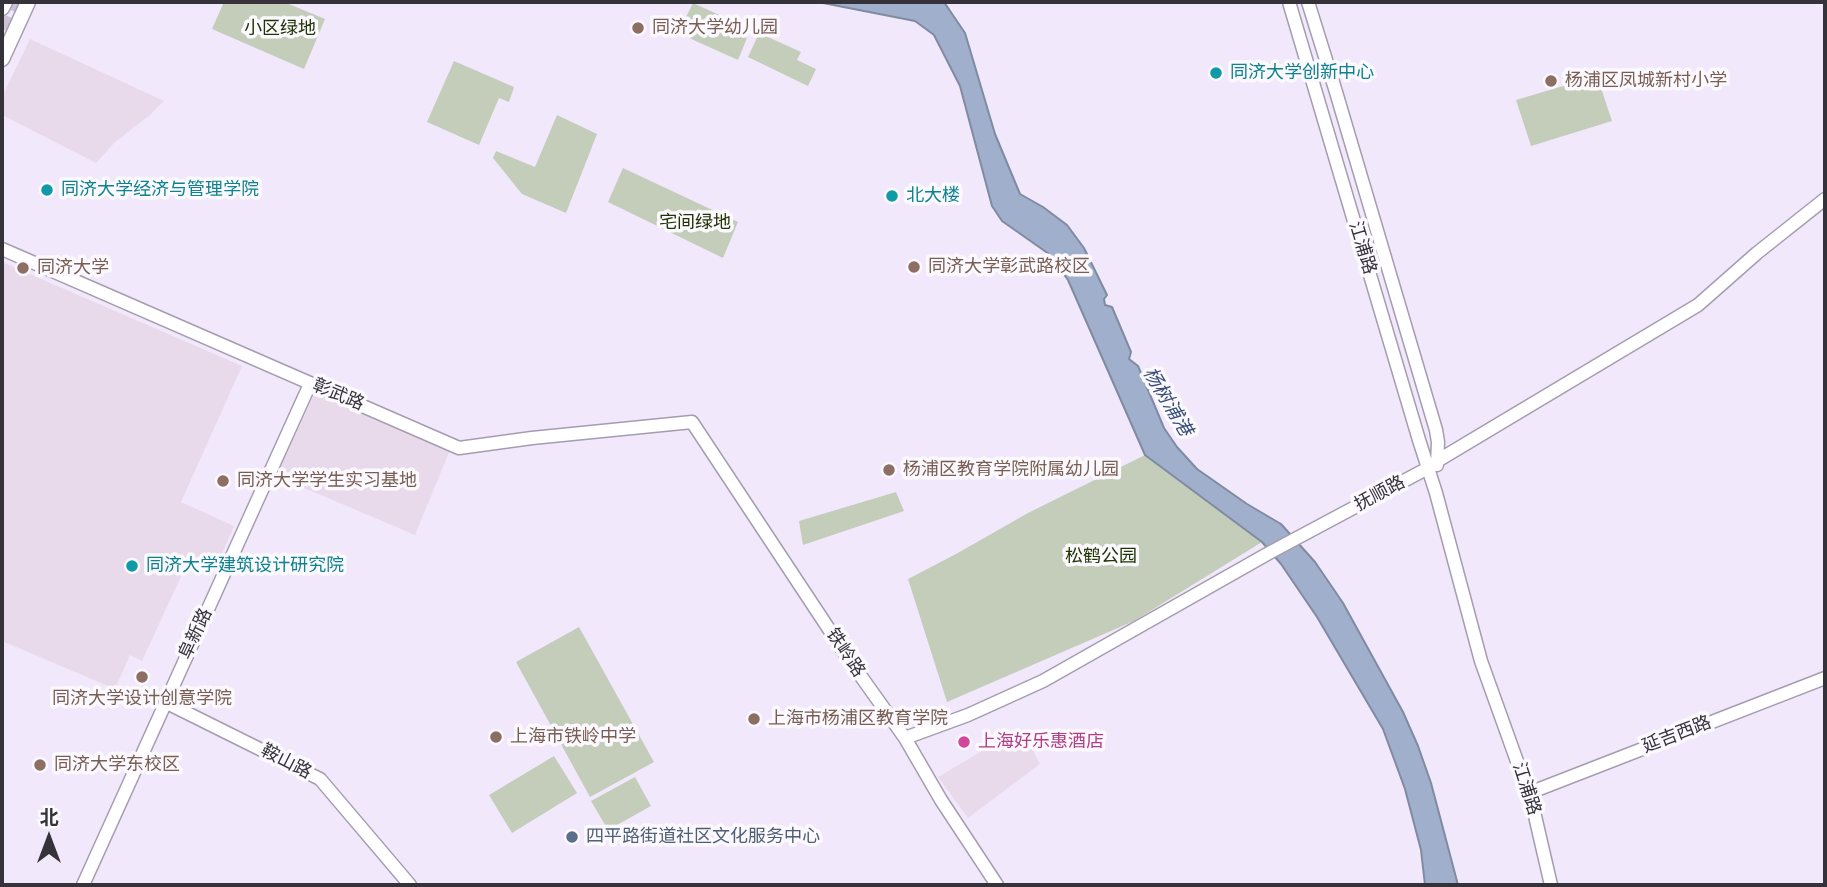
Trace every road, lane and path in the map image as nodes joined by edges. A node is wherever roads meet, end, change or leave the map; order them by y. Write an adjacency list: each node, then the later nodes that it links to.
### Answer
1 (5, 2): 5 (main road)
2 (28, 2): 6 (main road)
3 (1289, 2): 11 (street, 江浦路)
4 (1308, 2): 11 (street, 江浦路)
5 (2, 8)
6 (2, 59)
7 (1825, 200): 11 (street, 抚顺路)
8 (2, 249): 9 (street, 彰武路)
9 (310, 384): 10 (street, 彰武路); 13 (street, 阜新路)
10 (692, 422): 14 (street, 铁岭路)
11 (1433, 464): 14 (street, 抚顺路); 15 (street, 江浦路)
12 (1825, 678): 15 (street, 延吉西路)
13 (166, 702): 16 (street, 阜新路); 17 (street, 鞍山路)
14 (905, 738): 18 (street, 铁岭路)
15 (1529, 793): 19 (street, 江浦路)
16 (83, 885)
17 (410, 885)
18 (997, 885)
19 (1551, 885)

